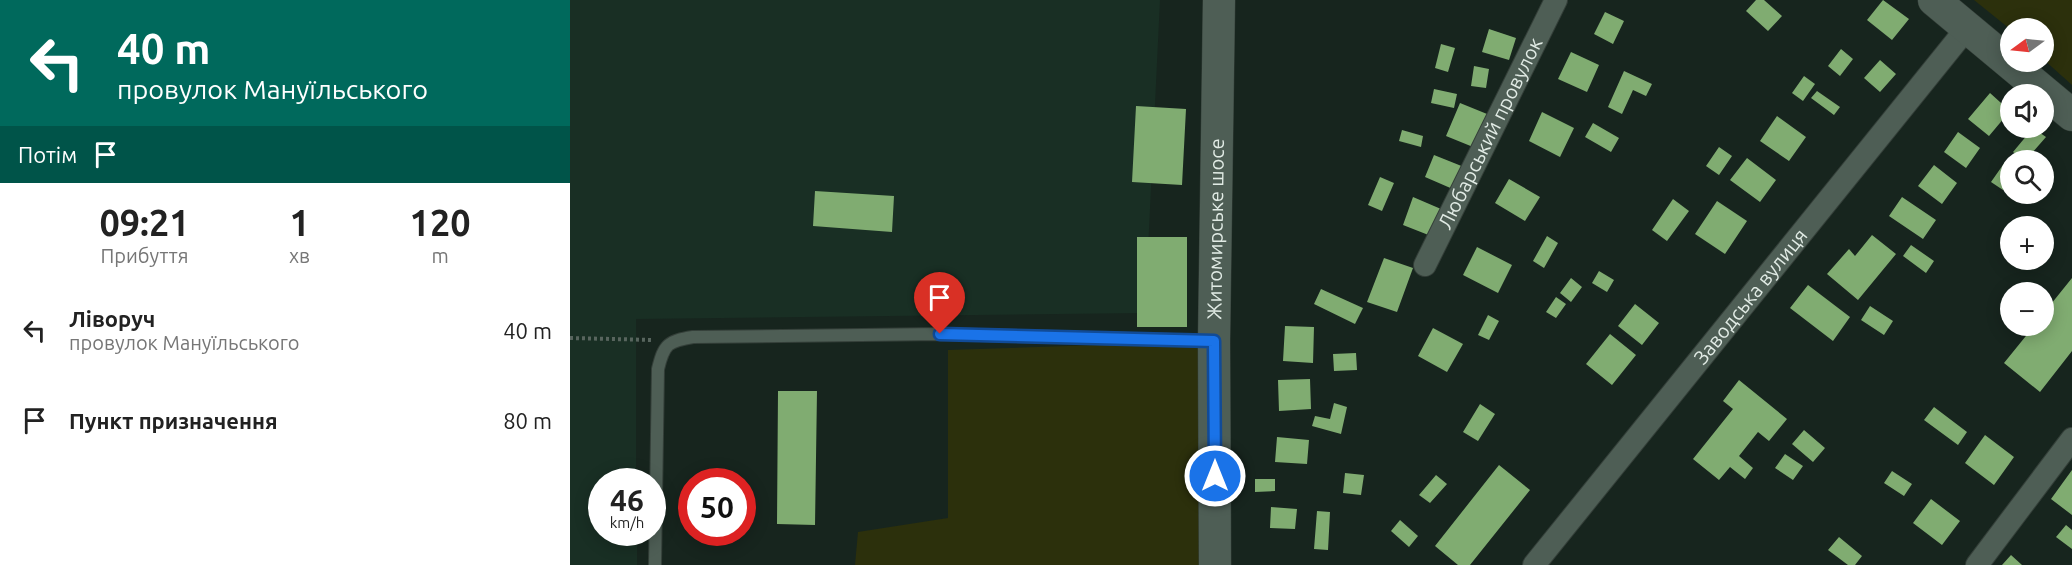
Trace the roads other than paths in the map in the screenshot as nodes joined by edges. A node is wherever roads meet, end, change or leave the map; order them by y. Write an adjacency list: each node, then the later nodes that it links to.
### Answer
1 (1219, 0): 7 (main road, Житомирське шосе)
2 (1556, 0): 6 (street, Любарський провулок)
3 (1934, 0): 4 (main road)
4 (1967, 28): 5 (main road); 11 (street, Заводська вулиця)
5 (2072, 115)
6 (1425, 265)
7 (1214, 341): 9 (lane); 10 (main road, Житомирське шосе)
8 (2072, 439): 12 (street)
9 (655, 565)
10 (1215, 565)
11 (1534, 565)
12 (1977, 565)

